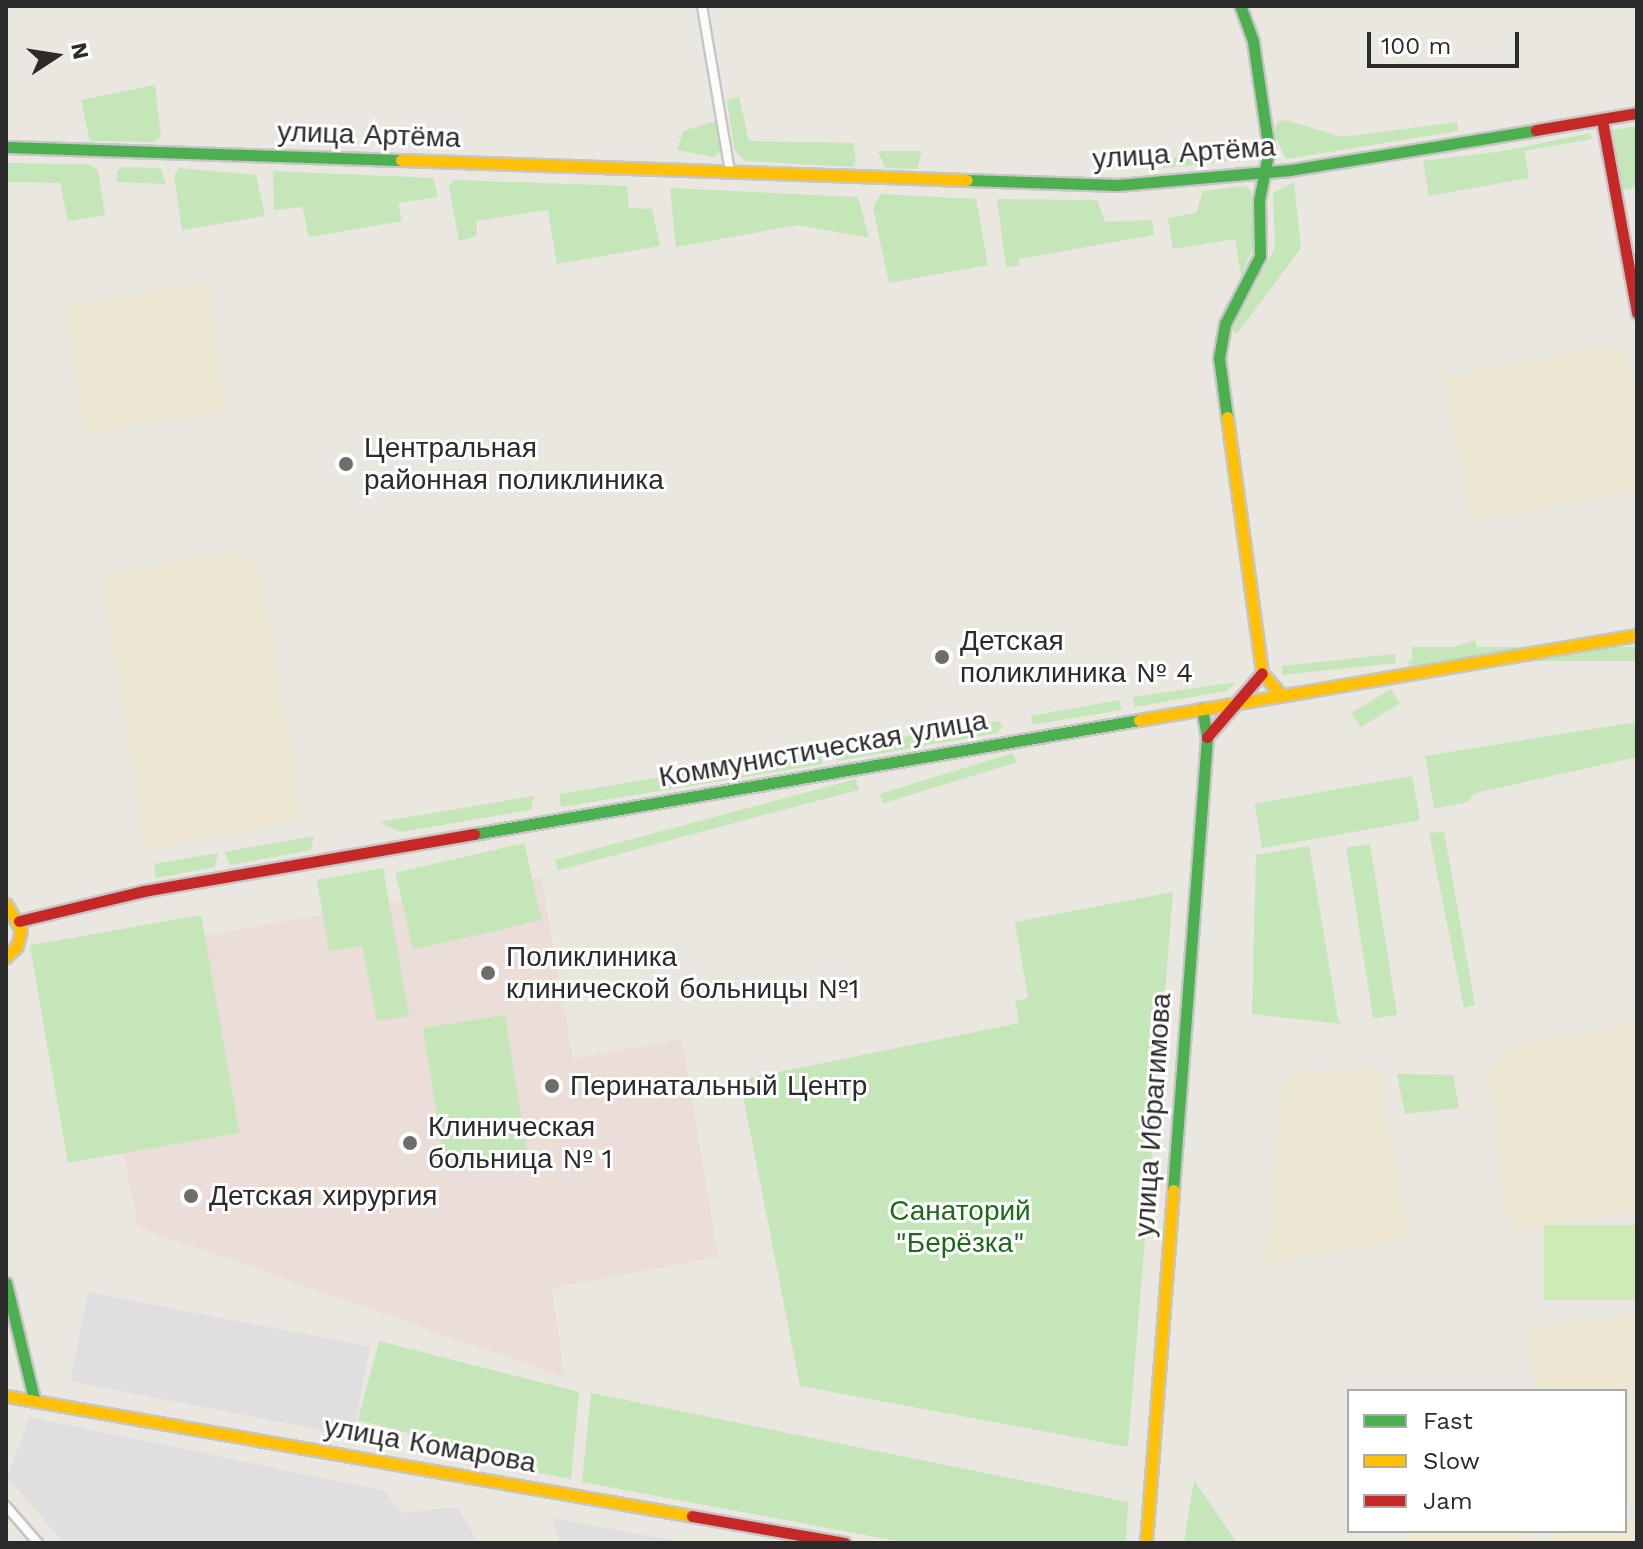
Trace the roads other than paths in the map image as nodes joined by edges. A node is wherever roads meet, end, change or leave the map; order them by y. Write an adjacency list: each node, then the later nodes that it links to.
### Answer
1 (702, 6): 6 (street)
2 (1240, 6): 7 (main road)
3 (1637, 113): 4 (main road, улица Артёма)
4 (1602, 120): 7 (main road, улица Артёма); 8 (main road)
5 (6, 147): 6 (main road, улица Артёма)
6 (730, 171): 7 (main road, улица Артёма)
7 (1264, 172): 10 (main road)
8 (1637, 313)
9 (1637, 635): 11 (main road, Коммунистическая улица)
10 (1262, 673): 11 (main road); 12 (main road)
11 (1282, 696): 12 (main road, Коммунистическая улица)
12 (1238, 703): 13 (main road, Коммунистическая улица); 14 (main road)
13 (1202, 708): 14 (main road, улица Ибрагимова); 16 (main road, Коммунистическая улица)
14 (1207, 737): 24 (main road, улица Ибрагимова)
15 (6, 904): 16 (main road)
16 (19, 921): 17 (main road)
17 (6, 957)
18 (6, 1283): 20 (main road)
19 (6, 1396): 20 (main road, улица Комарова)
20 (34, 1399): 23 (main road, улица Комарова)
21 (6, 1506): 22 (street)
22 (38, 1543)
23 (845, 1543)
24 (1146, 1543)

